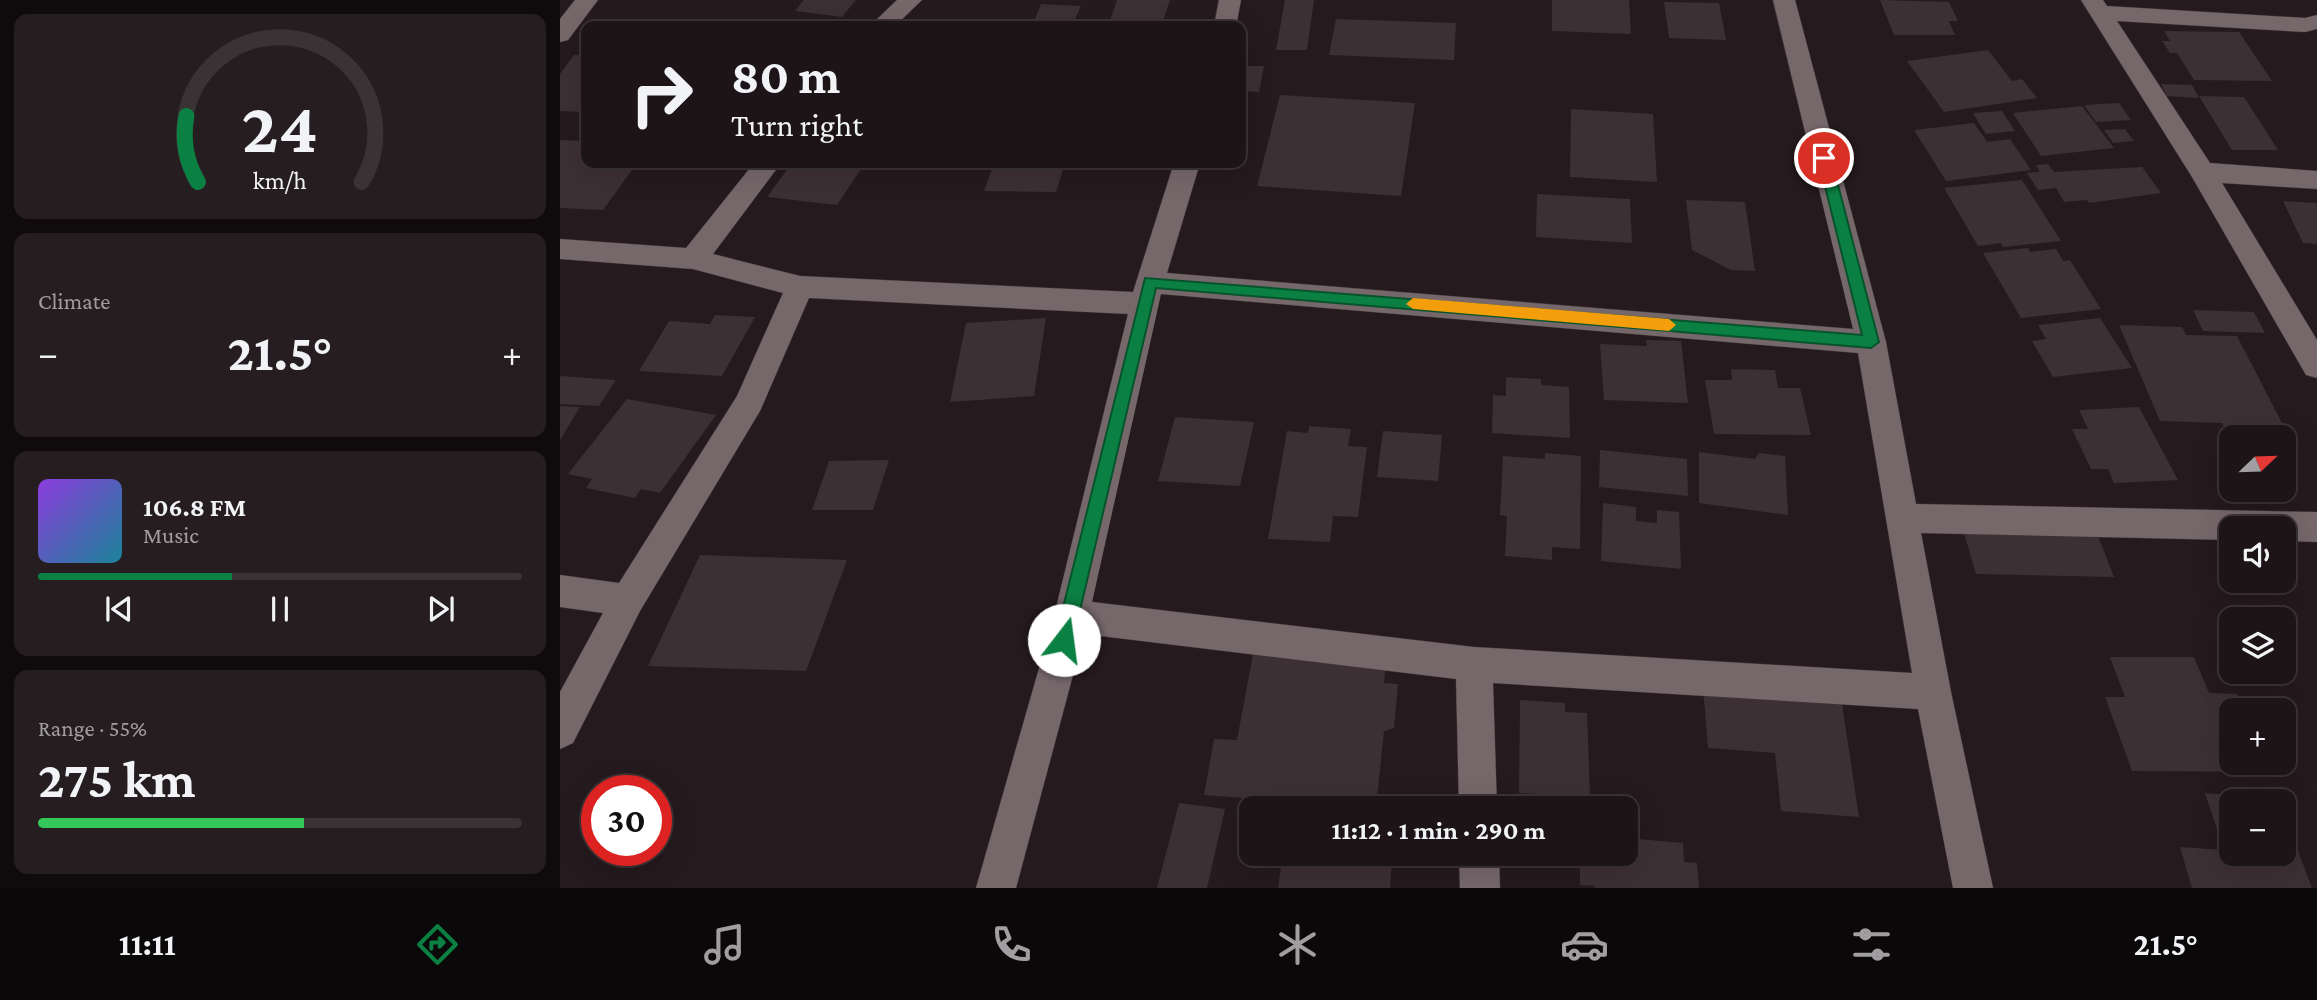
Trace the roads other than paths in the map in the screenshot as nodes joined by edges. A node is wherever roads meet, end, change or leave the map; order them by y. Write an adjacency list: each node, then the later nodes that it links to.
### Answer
1 (587, 0): 9 (street)
2 (911, 0): 6 (street)
3 (1230, 0): 7 (street)
4 (1784, 0): 18 (street)
5 (2096, 6): 8 (street); 12 (street)
6 (887, 21)
7 (1226, 21)
8 (2317, 22)
9 (560, 34)
10 (764, 168): 15 (street)
11 (1185, 168): 17 (street)
12 (2202, 173): 13 (street); 19 (street)
13 (2317, 180)
14 (560, 249): 15 (street)
15 (693, 259): 16 (street)
16 (800, 288): 17 (street); 23 (street)
17 (1147, 293): 18 (street); 24 (street)
18 (1871, 342): 20 (street)
19 (2317, 366)
20 (1902, 518): 21 (street); 26 (street)
21 (2317, 527)
22 (560, 591): 23 (street)
23 (628, 600): 27 (street)
24 (1071, 615): 25 (street); 30 (street)
25 (1474, 664): 26 (street); 28 (street)
26 (1933, 692): 32 (street)
27 (560, 730)
28 (1478, 796)
29 (1479, 866): 31 (street)
30 (996, 888)
31 (1480, 888)
32 (1973, 888)

